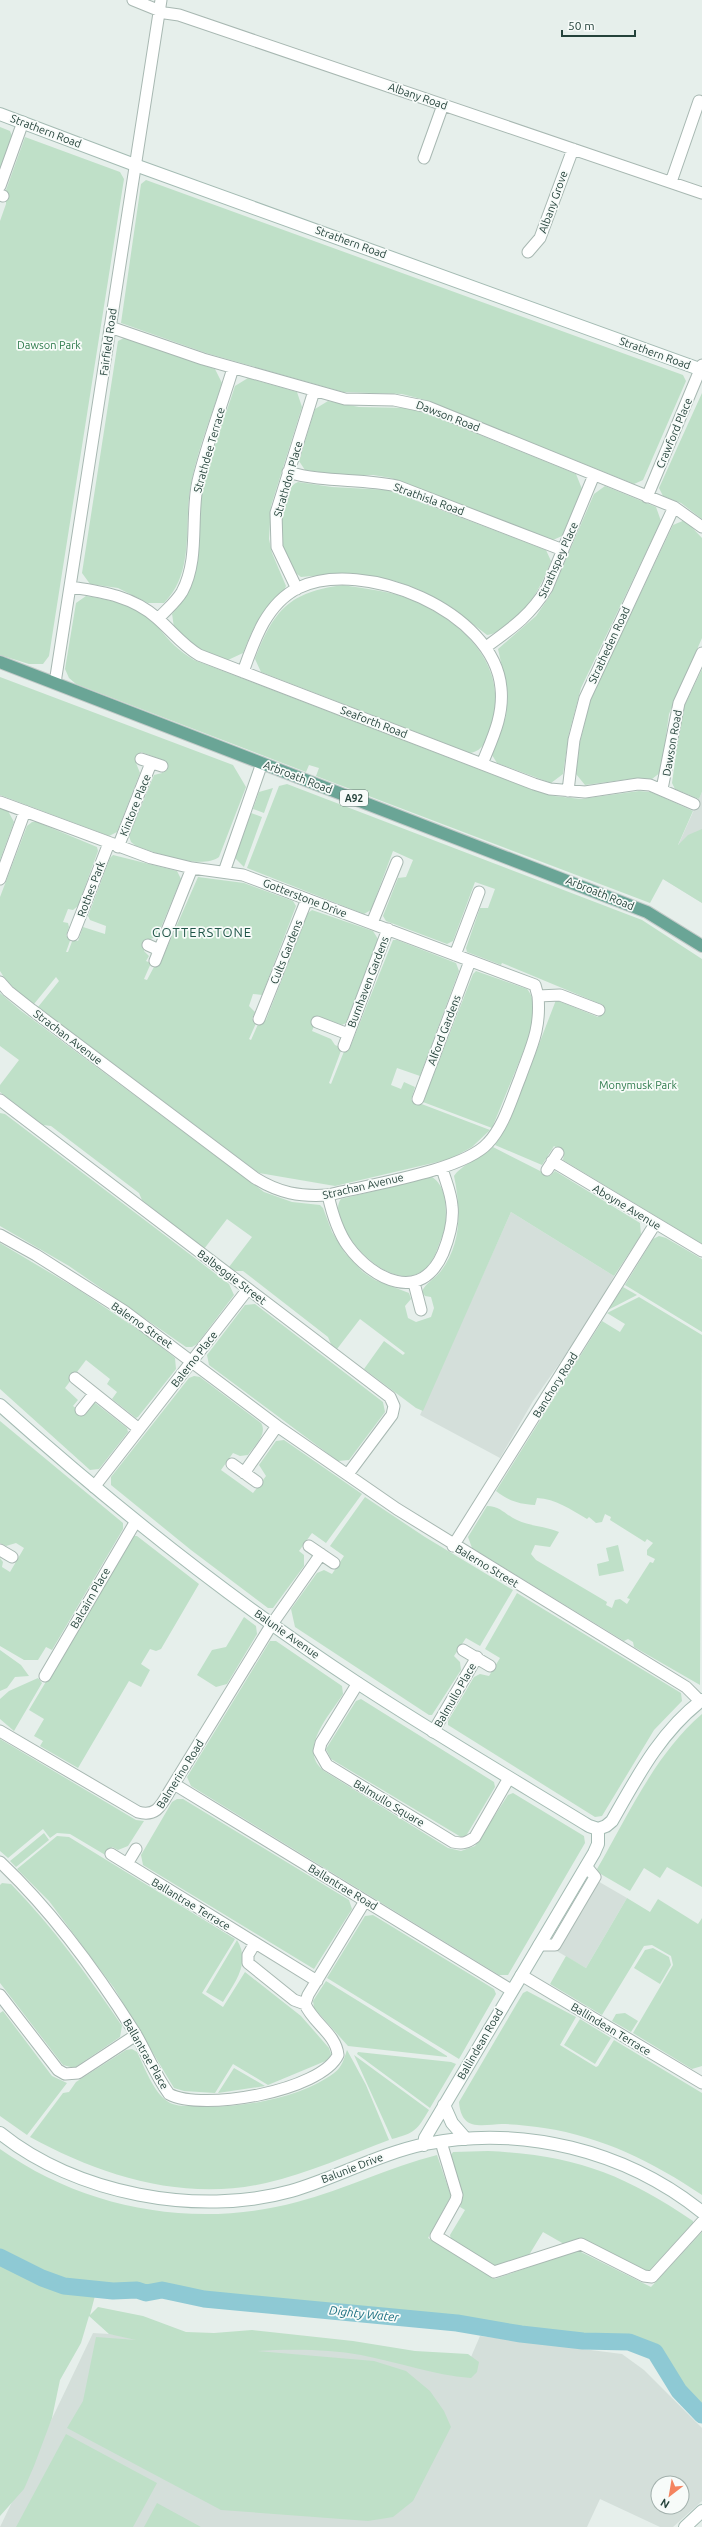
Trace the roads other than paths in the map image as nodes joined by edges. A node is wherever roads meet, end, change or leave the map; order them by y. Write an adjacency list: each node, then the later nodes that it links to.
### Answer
1 (133, 0): 2 (street, Albany Road)
2 (160, 5): 4 (street, Albany Road); 9 (street, Fairfield Road)
3 (699, 100): 10 (street)
4 (443, 105): 7 (street, Albany Road); 8 (street)
5 (0, 114): 6 (street, Strathern Road)
6 (23, 122): 9 (street, Strathern Road); 11 (street)
7 (573, 149): 10 (street, Albany Road); 13 (street, Albany Grove)
8 (424, 158)
9 (135, 165): 14 (street, Fairfield Road); 16 (street, Strathern Road)
10 (671, 182): 12 (street, Albany Road)
11 (1, 192)
12 (702, 193)
13 (528, 252)
14 (110, 327): 15 (street, Dawson Road); 24 (street, Fairfield Road)
15 (233, 368): 17 (street, Dawson Road); 26 (street, Strathdee Terrace)
16 (702, 368): 20 (street, Crawford Place)
17 (314, 390): 18 (street, Strathdon Place); 19 (street, Dawson Road)
18 (288, 472): 23 (street, Strathisla Road); 25 (street, Strathdon Place)
19 (594, 475): 20 (street, Dawson Road); 23 (street, Strathspey Place)
20 (647, 497): 21 (street, Dawson Road)
21 (674, 507): 22 (street, Dawson Road); 36 (street, Stratheden Road)
22 (702, 527)
23 (563, 550): 27 (street, Strathspey Place)
24 (71, 588): 26 (street, Seaforth Road); 31 (street, Fairfield Road)
25 (297, 589): 27 (street); 30 (street)
26 (158, 619): 30 (street, Seaforth Road)
27 (486, 647): 34 (street)
28 (702, 653): 35 (street, Dawson Road)
29 (0, 662): 31 (main road, Arbroath Road / A92)
30 (243, 672): 34 (street, Seaforth Road)
31 (55, 684): 33 (main road, Arbroath Road / A92)
32 (151, 763): 40 (street, Kintore Place)
33 (262, 763): 43 (street); 51 (main road, Arbroath Road / A92)
34 (482, 764): 36 (street, Seaforth Road)
35 (662, 789): 36 (street, Seaforth Road); 38 (street, Seaforth Road)
36 (568, 791)
37 (0, 802): 39 (street, Gotterstone Drive)
38 (694, 804)
39 (25, 811): 40 (street, Gotterstone Drive); 44 (street)
40 (113, 845): 42 (street, Gotterstone Drive); 49 (street, Rothes Park)
41 (397, 862): 47 (street)
42 (192, 868): 43 (street, Gotterstone Drive); 52 (street)
43 (224, 872): 46 (street, Gotterstone Drive)
44 (0, 879)
45 (479, 892): 53 (street)
46 (307, 899): 47 (street, Gotterstone Drive); 59 (street, Cults Gardens)
47 (372, 923): 48 (street, Gotterstone Drive)
48 (388, 929): 53 (street, Gotterstone Drive); 63 (street, Burnhaven Gardens)
49 (74, 935)
50 (148, 945): 52 (street)
51 (702, 946)
52 (159, 950): 55 (street)
53 (455, 955): 54 (street, Gotterstone Drive)
54 (470, 960): 57 (street, Gotterstone Drive); 65 (street, Alford Gardens)
55 (155, 961)
56 (0, 982): 69 (street, Strachan Avenue)
57 (538, 996): 60 (street); 68 (street, Strachan Avenue)
58 (253, 1001): 59 (street)
59 (264, 1006): 61 (street, Cults Gardens)
60 (599, 1010)
61 (259, 1019)
62 (317, 1022): 63 (street, Burnhaven Gardens)
63 (348, 1034): 64 (street, Burnhaven Gardens)
64 (344, 1046)
65 (418, 1099)
66 (0, 1100): 74 (street, Balbeggie Street)
67 (552, 1161): 70 (street, Aboyne Avenue)
68 (442, 1168): 69 (street, Strachan Avenue); 73 (street)
69 (328, 1195): 73 (street)
70 (655, 1224): 72 (street, Aboyne Avenue); 90 (street, Banchory Road)
71 (0, 1236): 76 (street, Balerno Street)
72 (702, 1251)
73 (414, 1283): 75 (street)
74 (248, 1289): 76 (street, Balerno Place); 85 (street, Balbeggie Street)
75 (421, 1310)
76 (192, 1361): 81 (street, Balerno Street); 82 (street, Balerno Place)
77 (75, 1378): 78 (street)
78 (94, 1394): 80 (street); 82 (street)
79 (0, 1405): 87 (street, Balunie Avenue)
80 (81, 1410)
81 (277, 1426): 84 (street); 85 (street, Balerno Street)
82 (139, 1429): 87 (street, Balerno Place)
83 (232, 1464): 84 (street)
84 (244, 1473): 86 (street)
85 (348, 1474): 90 (street, Balerno Street)
86 (257, 1482)
87 (94, 1487): 88 (street, Balunie Avenue)
88 (136, 1520): 95 (street, Balunie Avenue); 99 (street, Balcairn Place)
89 (309, 1546): 92 (street)
90 (453, 1546): 101 (street, Balerno Street)
91 (0, 1550): 93 (street)
92 (321, 1554): 94 (street); 95 (street, Balmerino Road)
93 (12, 1557)
94 (334, 1563)
95 (272, 1624): 100 (street, Balunie Avenue); 105 (street, Balmerino Road)
96 (463, 1650): 97 (street, Balmullo Place)
97 (477, 1658): 98 (street, Balmullo Place); 103 (street, Balmullo Place)
98 (490, 1666)
99 (45, 1676)
100 (358, 1684): 103 (street, Balunie Avenue); 104 (street, Balmullo Square)
101 (701, 1700): 106 (street)
102 (0, 1731): 105 (street, Balmerino Road)
103 (433, 1732): 104 (street, Balunie Avenue)
104 (509, 1778): 106 (street, Balunie Avenue)
105 (174, 1784): 112 (street, Ballantrae Road)
106 (598, 1829): 110 (street, Ballindean Road)
107 (136, 1849): 109 (street)
108 (111, 1854): 109 (street, Ballantrae Terrace)
109 (127, 1864): 113 (street, Ballantrae Terrace)
110 (586, 1866): 114 (street, Ballindean Road); 114 (street)
111 (2, 1868): 120 (street, Ballantrae Place)
112 (365, 1901): 116 (street); 117 (street, Ballantrae Road)
113 (255, 1943): 116 (street, Ballantrae Terrace); 119 (street)
114 (539, 1945): 115 (street, Ballindean Road)
115 (521, 1975): 117 (street, Ballindean Road); 121 (street, Ballindean Terrace)
116 (317, 1981): 119 (street)
117 (511, 1990): 122 (street, Ballindean Road)
118 (0, 1995): 120 (street)
119 (305, 2004): 120 (street, Ballantrae Place)
120 (136, 2035)
121 (702, 2082)
122 (444, 2105): 124 (street); 126 (street, Ballindean Road)
123 (0, 2133): 126 (street, Balunie Drive)
124 (466, 2139): 125 (street, Balunie Drive); 127 (street, Balunie Drive)
125 (441, 2142): 126 (street, Balunie Drive); 128 (street)
126 (424, 2144)
127 (702, 2212)
128 (702, 2222)
129 (702, 2511): 130 (street)
130 (685, 2527)

